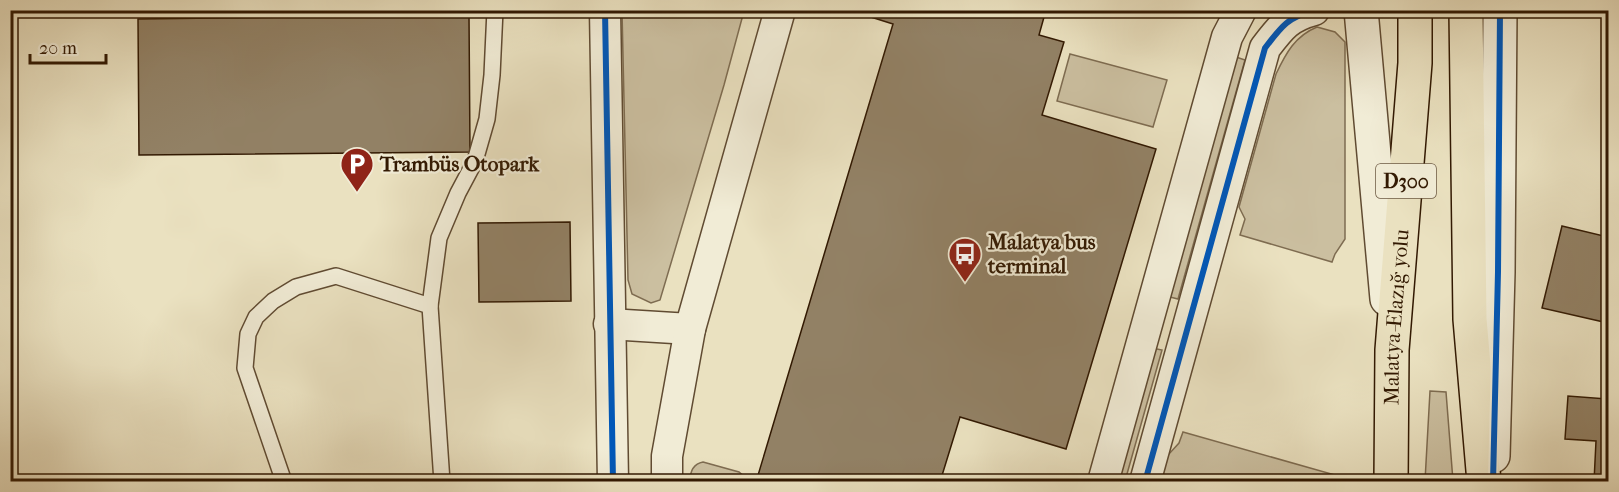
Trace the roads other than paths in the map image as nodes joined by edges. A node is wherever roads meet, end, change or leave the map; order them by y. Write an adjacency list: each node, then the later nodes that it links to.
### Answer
1 (495, 10): 12 (lane)
2 (605, 10): 13 (street)
3 (780, 10): 14 (street)
4 (1241, 10): 10 (street)
5 (1314, 10): 11 (street)
6 (1415, 10): 15 (highway, Malatya-Elazığ yolu / D300)
7 (1466, 10): 23 (highway)
8 (1500, 10): 24 (street)
9 (1354, 11): 15 (street)
10 (1227, 38): 11 (street); 20 (street)
11 (1265, 48): 21 (street)
12 (430, 306): 16 (lane); 17 (lane)
13 (609, 324): 14 (street); 18 (street)
14 (690, 329): 19 (street)
15 (1392, 350): 22 (highway, Malatya-Elazığ yolu / D300)
16 (284, 482)
17 (442, 482)
18 (613, 482)
19 (667, 482)
20 (1103, 482)
21 (1145, 482)
22 (1391, 482)
23 (1484, 482)
24 (1493, 482)

